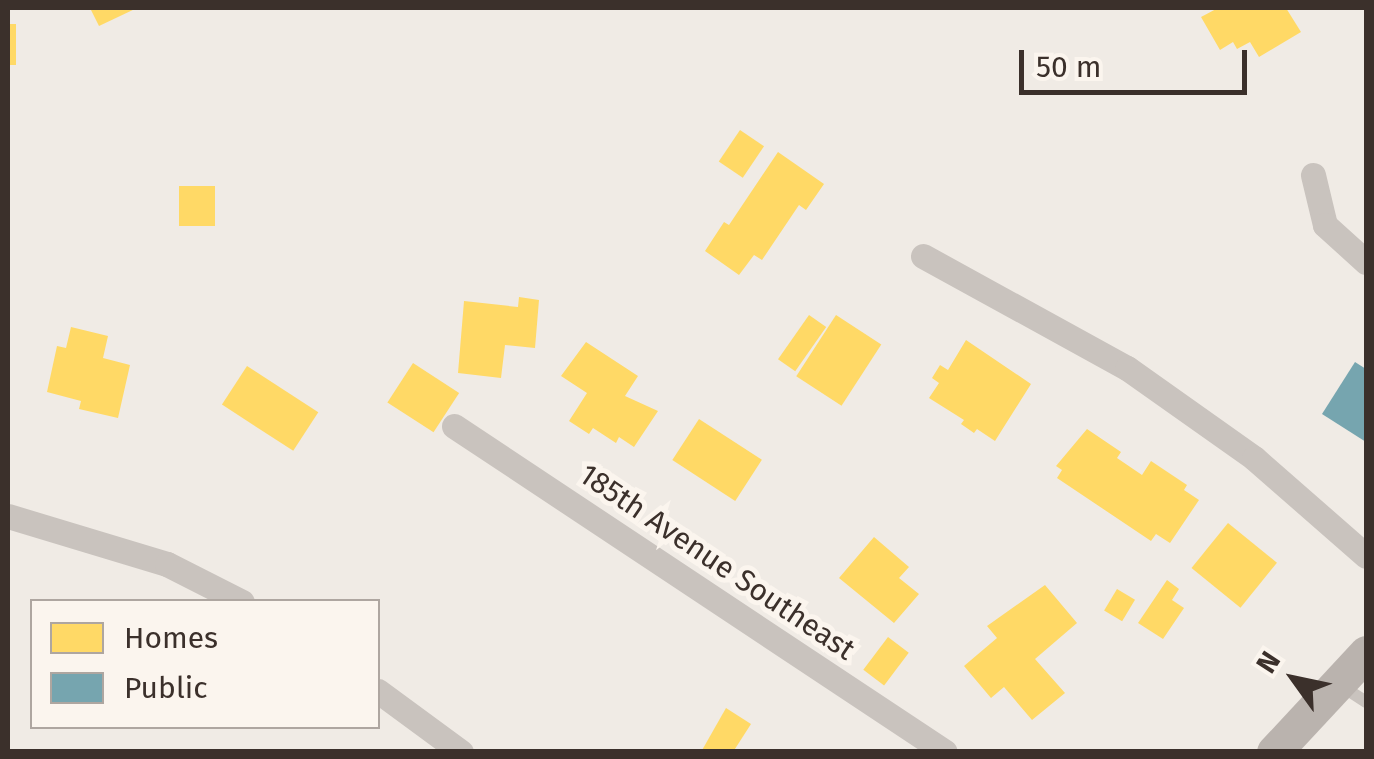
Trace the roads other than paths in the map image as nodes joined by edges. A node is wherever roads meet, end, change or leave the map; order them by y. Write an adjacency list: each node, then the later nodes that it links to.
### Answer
1 (1313, 175): 3 (street)
2 (923, 256): 6 (street)
3 (1366, 262)
4 (454, 426): 12 (street, 185th Avenue Southeast)
5 (8, 516): 7 (street)
6 (1366, 556)
7 (236, 599)
8 (1366, 653): 10 (street)
9 (380, 692): 11 (street)
10 (1352, 692): 13 (street)
11 (460, 752)
12 (945, 752)
13 (1274, 752)

